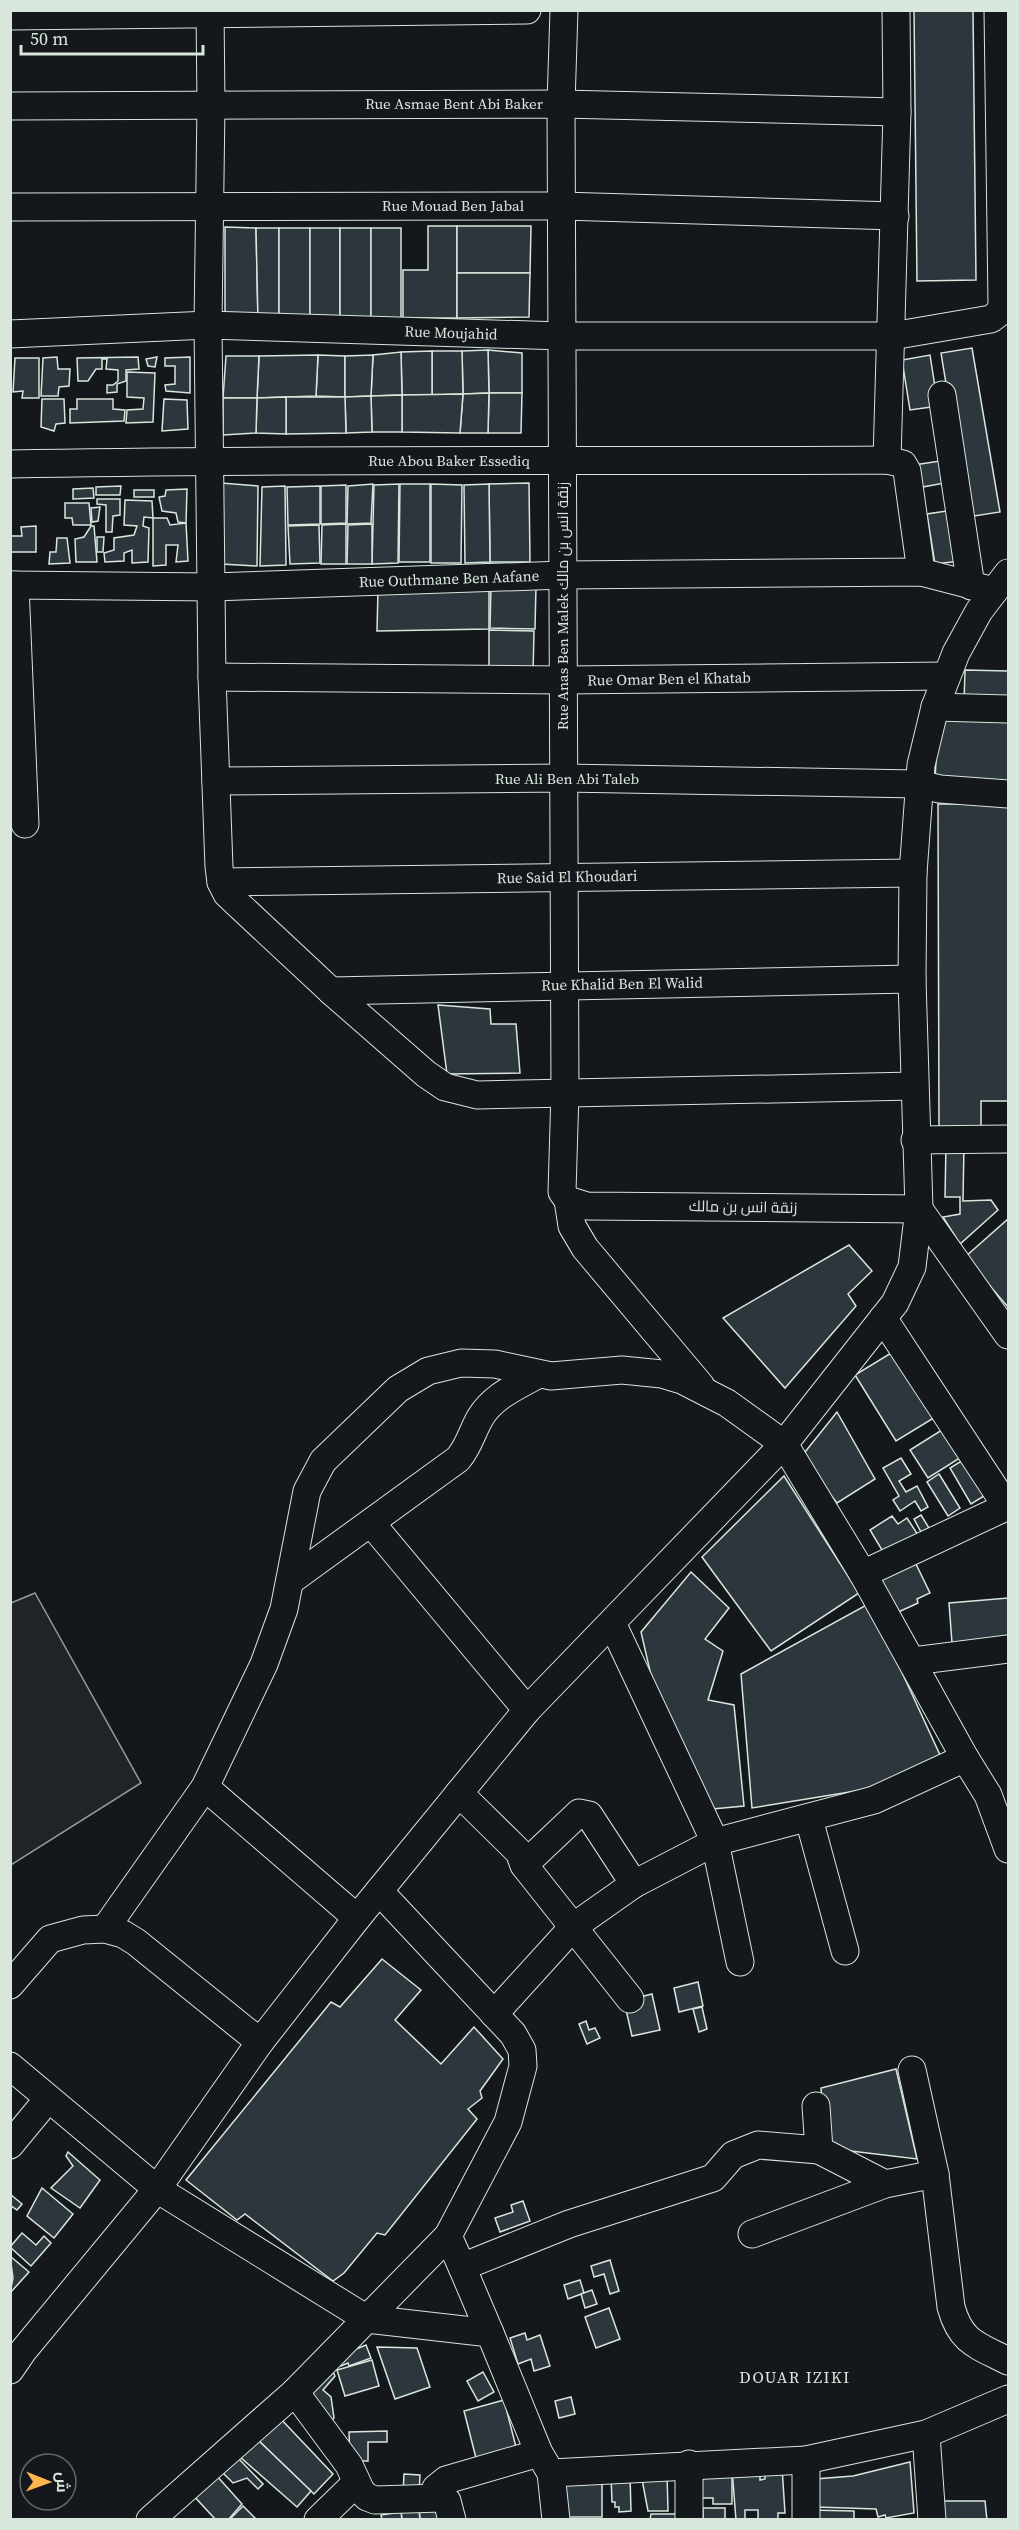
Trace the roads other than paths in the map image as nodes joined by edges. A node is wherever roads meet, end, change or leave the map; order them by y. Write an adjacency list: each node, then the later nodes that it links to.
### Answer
1 (527, 10): 5 (street)
2 (564, 10): 7 (street, Rue Anas Ben Malek زنقة انس بن مالك)
3 (896, 10): 10 (street)
4 (998, 10): 18 (street, Rue Moujahid)
5 (210, 12): 6 (street); 8 (street)
6 (10, 16)
7 (561, 104): 8 (street, Rue Asmae Bent Abi Baker); 10 (street, Rue Asmae Bent Abi Baker); 13 (street, Rue Anas Ben Malek زنقة انس بن مالك)
8 (211, 105): 9 (street, Rue Asmae Bent Abi Baker); 11 (street)
9 (10, 106)
10 (897, 112): 14 (street)
11 (209, 205): 12 (street, Rue Mouad Ben Jabal); 13 (street, Rue Mouad Ben Jabal); 15 (street)
12 (10, 207)
13 (561, 207): 14 (street, Rue Mouad Ben Jabal); 17 (street, Rue Anas Ben Malek زنقة انس بن مالك)
14 (895, 216): 18 (street)
15 (208, 325): 16 (street, Rue Moujahid); 17 (street, Rue Moujahid); 20 (street)
16 (10, 334)
17 (562, 336): 18 (street, Rue Moujahid); 22 (street, Rue Anas Ben Malek زنقة انس بن مالك)
18 (892, 336): 21 (street)
19 (942, 395): 26 (street)
20 (210, 460): 22 (street, Rue Abou Baker Essediq); 23 (street, Rue Abou Baker Essediq); 28 (street)
21 (887, 460): 22 (street, Rue Abou Baker Essediq); 24 (street)
22 (562, 462): 25 (street, Rue Anas Ben Malek زنقة انس بن مالك)
23 (10, 464)
24 (921, 572): 25 (street, Rue Outhmane Ben Aafane); 26 (street, Rue Outhmane Ben Aafane)
25 (563, 575): 28 (street, Rue Outhmane Ben Aafane); 31 (street, Rue Anas Ben Malek زنقة انس بن مالك)
26 (991, 583): 29 (street)
27 (13, 585): 28 (street, Rue Outhmane Ben Aafane); 38 (street)
28 (213, 587): 30 (street)
29 (946, 676): 31 (street, Rue Omar Ben el Khatab); 32 (street)
30 (212, 677): 31 (street, Rue Omar Ben el Khatab); 35 (street)
31 (563, 680): 34 (street, Rue Anas Ben Malek زنقة انس بن مالك)
32 (935, 706): 33 (street); 36 (street)
33 (1008, 709)
34 (564, 778): 35 (street, Rue Ali Ben Abi Taleb); 36 (street, Rue Ali Ben Abi Taleb); 40 (street, Rue Anas Ben Malek زنقة انس بن مالك)
35 (216, 781): 41 (street)
36 (918, 784): 37 (street, Rue Ali Ben Abi Taleb); 39 (street)
37 (1008, 794)
38 (25, 824)
39 (913, 873): 40 (street, Rue Said El Khoudari); 42 (street)
40 (564, 877): 41 (street, Rue Said El Khoudari); 43 (street, Rue Anas Ben Malek زنقة انس بن مالك)
41 (221, 882): 44 (street)
42 (912, 979): 43 (street, Rue Khalid Ben El Walid); 45 (street)
43 (565, 985): 44 (street, Rue Khalid Ben El Walid); 46 (street, Rue Anas Ben Malek زنقة انس بن مالك)
44 (331, 991): 46 (street)
45 (914, 1086): 46 (street); 48 (street)
46 (565, 1092): 49 (street, Rue Anas Ben Malek زنقة انس بن مالك)
47 (1008, 1139): 48 (street)
48 (915, 1140): 50 (street)
49 (568, 1200): 50 (street, زنقة انس بن مالك); 54 (street, Rue Anas Ben Malek زنقة انس بن مالك)
50 (919, 1209): 51 (street); 52 (street)
51 (883, 1318): 55 (street); 56 (street)
52 (1008, 1335)
53 (537, 1375): 54 (street); 57 (street); 59 (street)
54 (705, 1391): 55 (street)
55 (784, 1444): 58 (street); 60 (street)
56 (1008, 1506): 58 (street)
57 (371, 1523): 59 (street); 63 (street)
58 (863, 1574): 62 (street)
59 (290, 1581): 65 (street)
60 (612, 1623): 63 (street); 69 (street)
61 (1008, 1649): 62 (street)
62 (914, 1661): 64 (street)
63 (527, 1710): 66 (street)
64 (965, 1758): 67 (street); 68 (street)
65 (205, 1787): 74 (street); 76 (street)
66 (459, 1792): 71 (street); 73 (street)
67 (998, 1794): 70 (street)
68 (810, 1819): 69 (street); 77 (street)
69 (715, 1842): 72 (street); 78 (street)
70 (1008, 1849)
71 (524, 1865): 72 (street); 75 (street)
72 (634, 1884): 75 (street)
73 (379, 1891): 74 (street); 81 (street)
74 (357, 1918): 82 (street)
75 (573, 1927): 80 (street); 81 (street)
76 (105, 1929): 79 (street); 82 (street)
77 (845, 1952)
78 (740, 1962)
79 (10, 1985)
80 (630, 1999)
81 (494, 2014): 93 (street)
82 (260, 2042): 91 (street)
83 (10, 2066): 85 (street)
84 (912, 2070): 89 (street)
85 (48, 2099): 87 (street); 91 (street)
86 (816, 2106): 88 (street)
87 (10, 2145)
88 (819, 2150): 90 (street); 94 (street)
89 (935, 2174): 90 (street); 97 (street)
90 (885, 2184): 92 (street)
91 (157, 2189): 95 (street); 98 (street)
92 (752, 2234)
93 (448, 2236): 94 (street); 95 (street)
94 (462, 2267): 96 (street)
95 (367, 2319): 96 (street); 99 (street)
96 (490, 2333): 103 (street)
97 (1008, 2361)
98 (10, 2370)
99 (295, 2392): 105 (street); 107 (street)
100 (1008, 2399): 101 (street)
101 (926, 2434): 102 (street); 113 (street)
102 (806, 2460): 104 (street); 112 (street)
103 (545, 2463): 104 (street); 106 (street); 110 (street)
104 (689, 2464): 111 (street)
105 (356, 2483): 106 (street); 108 (street)
106 (432, 2498): 109 (street)
107 (150, 2520)
108 (318, 2520)
109 (452, 2520)
110 (556, 2520)
111 (689, 2520)
112 (806, 2520)
113 (932, 2520)

